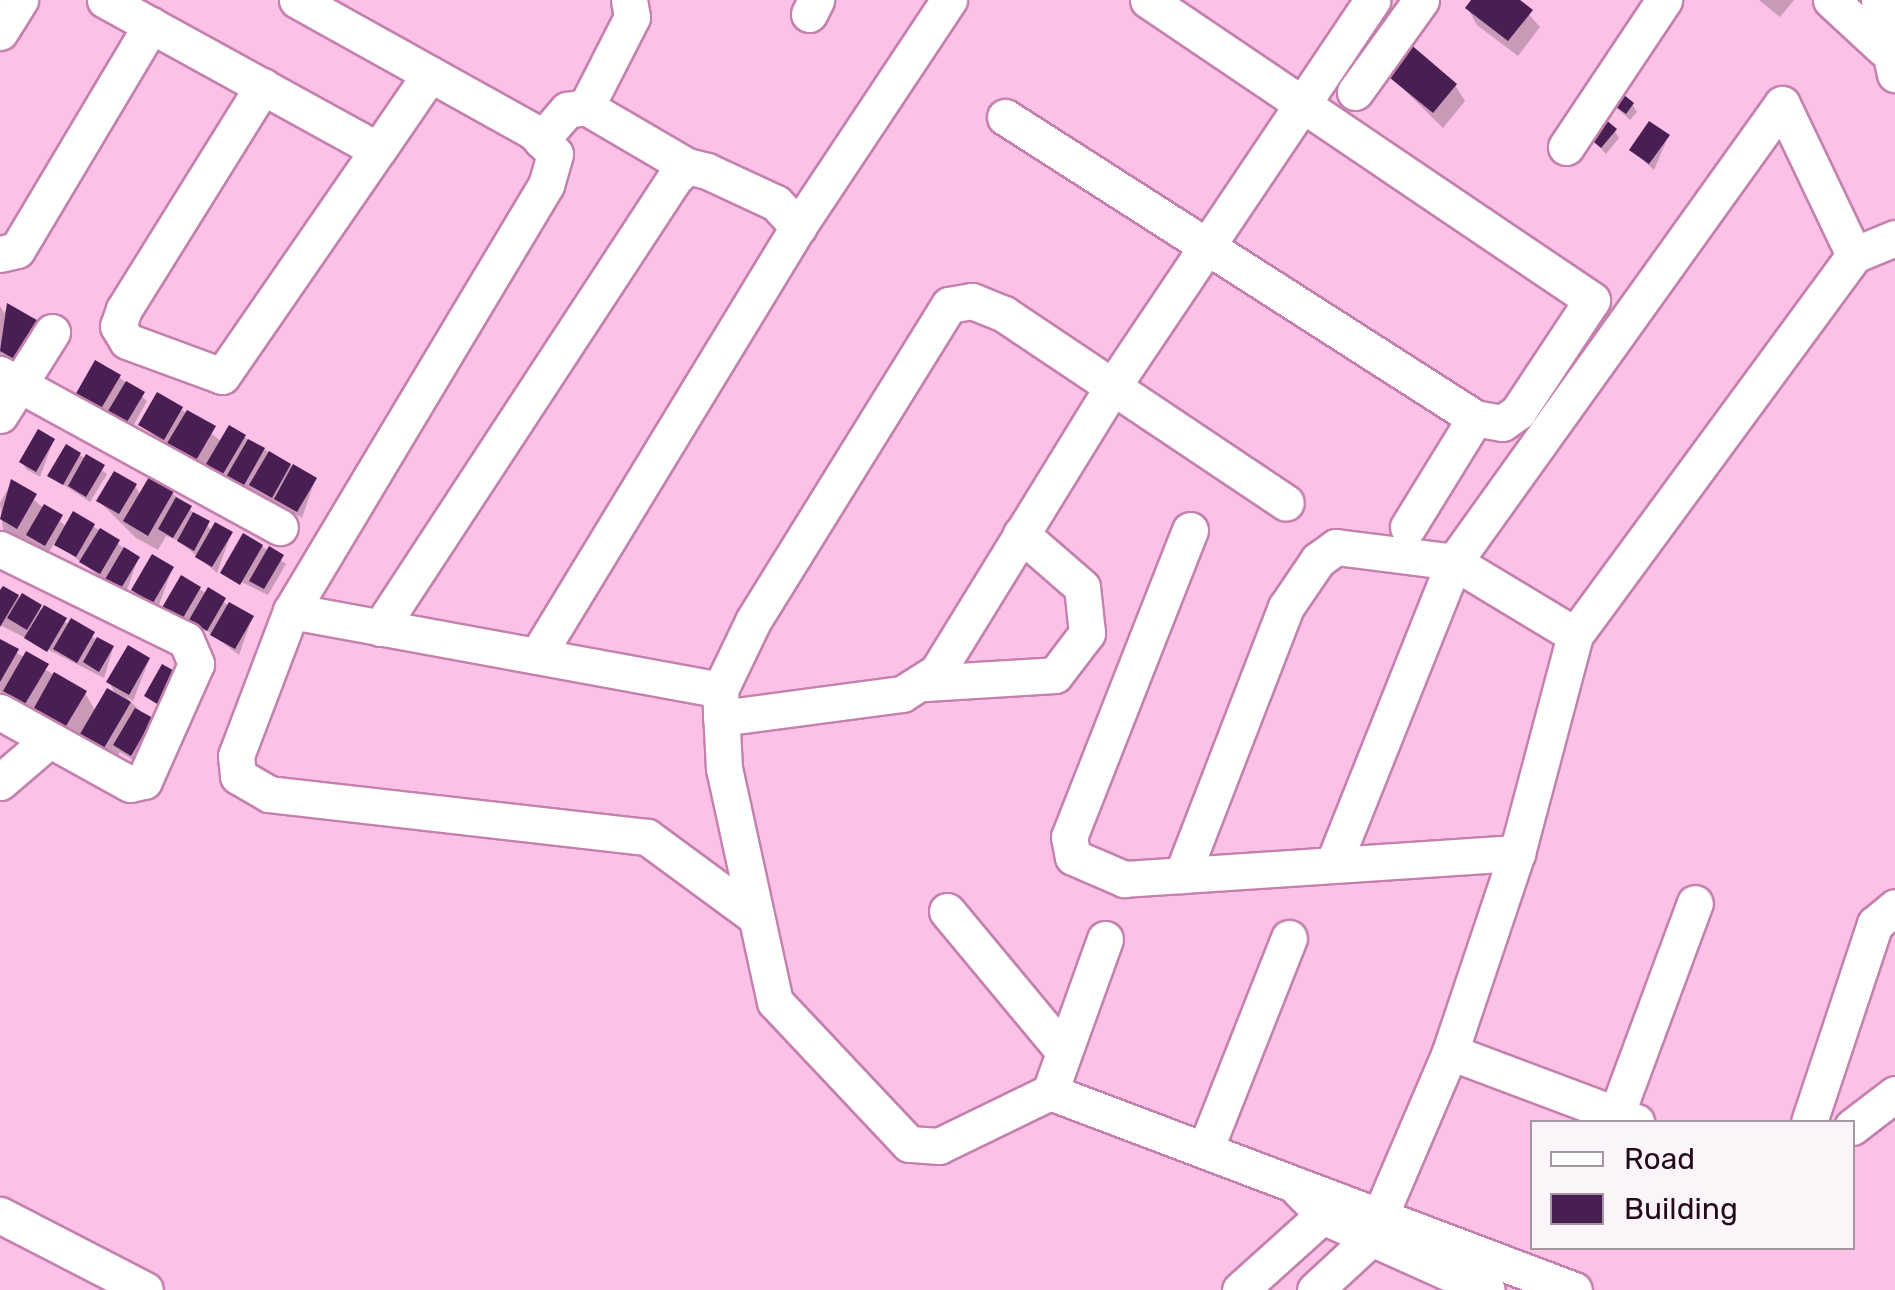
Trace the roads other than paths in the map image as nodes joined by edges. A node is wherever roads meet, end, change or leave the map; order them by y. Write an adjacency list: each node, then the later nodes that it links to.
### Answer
1 (20, 0): 13 (street)
2 (105, 0): 12 (street)
3 (298, 0): 15 (street)
4 (630, 0): 19 (street)
5 (949, 0): 25 (street)
6 (1148, 0): 18 (street)
7 (1372, 0): 18 (street)
8 (1421, 0): 17 (street)
9 (1664, 0): 22 (street)
10 (1831, 0): 14 (street)
11 (1880, 0): 14 (street)
12 (152, 25): 16 (street); 28 (street)
13 (0, 32)
14 (1889, 61)
15 (430, 74): 21 (street); 23 (street)
16 (262, 86): 23 (street); 23 (street)
17 (1355, 92)
18 (1304, 104): 27 (street); 34 (street)
19 (586, 107): 21 (street); 24 (street)
20 (1005, 117): 27 (street)
21 (541, 140): 42 (street)
22 (1566, 147)
23 (378, 150)
24 (687, 166): 25 (street); 43 (street)
25 (798, 228): 45 (street)
26 (1895, 238): 29 (street)
27 (1212, 245): 32 (street); 34 (street)
28 (0, 254)
29 (1854, 255): 41 (street); 44 (street)
30 (52, 332): 31 (street)
31 (9, 379): 33 (street); 36 (street)
32 (1113, 386): 35 (street); 39 (street); 47 (street)
33 (0, 415)
34 (1475, 418): 37 (street)
35 (1286, 503)
36 (280, 527)
37 (1408, 527)
38 (1190, 530): 53 (street)
39 (1021, 534): 46 (street); 46 (street)
40 (0, 550): 49 (street)
41 (1454, 562): 44 (street); 52 (street); 53 (street)
42 (291, 611): 43 (street); 59 (street)
43 (380, 628): 45 (street)
44 (1575, 635): 51 (street)
45 (537, 656): 47 (street)
46 (926, 683): 47 (street)
47 (720, 704): 59 (street)
48 (0, 712): 49 (street)
49 (49, 740): 50 (street)
50 (0, 782)
51 (1517, 854): 52 (street); 61 (street)
52 (1333, 865): 53 (street)
53 (1182, 875)
54 (1695, 903): 64 (street)
55 (1895, 907): 65 (street)
56 (947, 910): 60 (street)
57 (1289, 938): 67 (street)
58 (1105, 939): 60 (street)
59 (758, 942): 62 (street)
60 (1060, 1047): 62 (street)
61 (1450, 1052): 64 (street); 70 (street)
62 (1050, 1092): 67 (street)
63 (1895, 1094): 66 (street)
64 (1627, 1119)
65 (1810, 1120)
66 (1855, 1125)
67 (1205, 1150): 68 (street)
68 (1335, 1207): 70 (street); 71 (street)
69 (0, 1214): 72 (street)
70 (1378, 1226): 71 (street); 74 (street); 75 (street)
71 (1279, 1258): 73 (street)
72 (145, 1290)
73 (1240, 1290)
74 (1487, 1290)
75 (1574, 1290)

